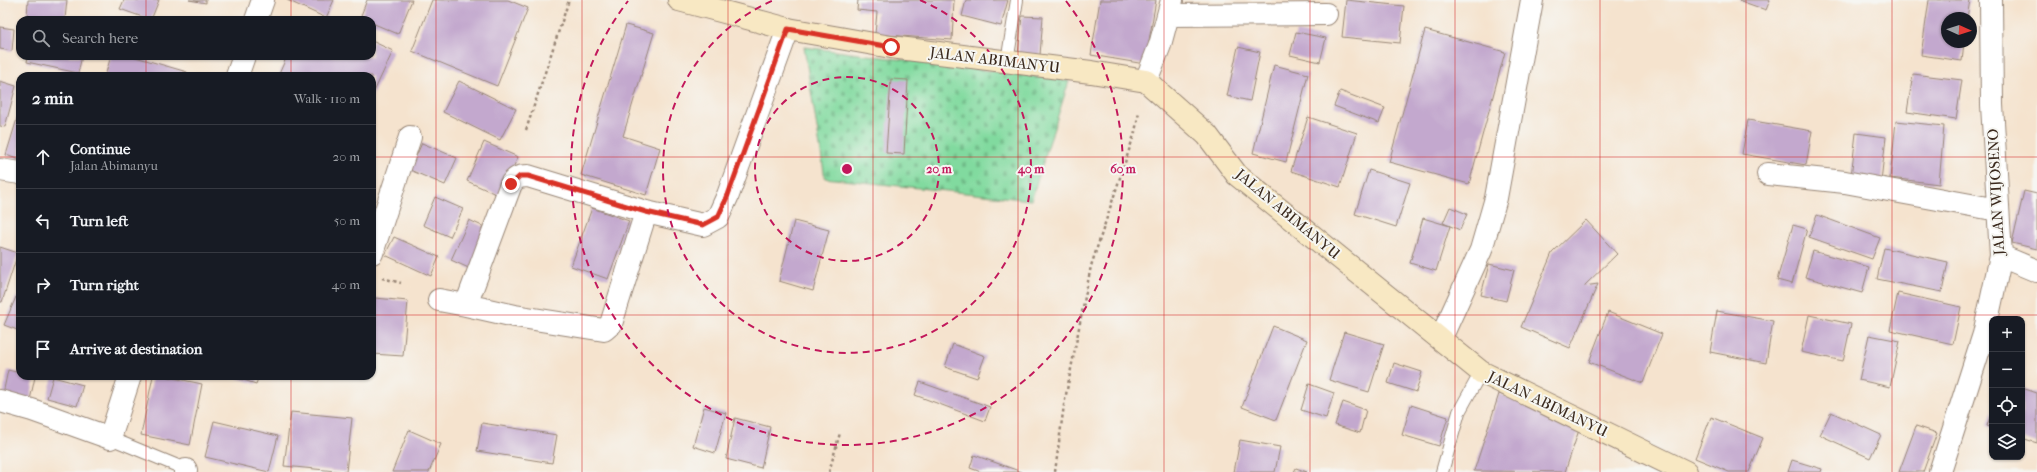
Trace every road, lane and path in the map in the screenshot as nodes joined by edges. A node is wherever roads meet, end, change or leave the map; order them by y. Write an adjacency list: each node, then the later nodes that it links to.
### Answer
1 (263, 0): 9 (street)
2 (569, 0): 15 (path)
3 (679, 0): 10 (street, JALAN ABIMANYU)
4 (1017, 0): 12 (lane)
5 (1532, 0): 29 (street)
6 (1991, 0): 20 (street, JALAN WIJOSENO)
7 (1170, 7): 8 (street); 14 (street)
8 (1326, 14)
9 (257, 16)
10 (788, 29): 12 (street, JALAN ABIMANYU); 21 (street)
11 (243, 60): 13 (street)
12 (1007, 62): 14 (street, JALAN ABIMANYU)
13 (238, 72)
14 (1146, 81): 29 (street, JALAN ABIMANYU); 37 (path)
15 (526, 130)
16 (410, 138): 22 (street)
17 (0, 170): 18 (street)
18 (16, 172)
19 (1768, 174): 20 (street)
20 (1998, 210): 23 (street, JALAN WIJOSENO)
21 (646, 212): 28 (street); 28 (street)
22 (376, 241)
23 (2001, 256): 24 (street); 40 (street, JALAN WIJOSENO)
24 (2037, 271)
25 (379, 277): 26 (path)
26 (401, 283)
27 (439, 300): 28 (street)
28 (466, 306)
29 (1441, 338): 30 (street, JALAN ABIMANYU)
30 (1481, 372): 38 (lane); 39 (street, JALAN ABIMANYU)
31 (129, 380): 34 (street)
32 (0, 401): 34 (street)
33 (840, 433): 36 (path)
34 (110, 438): 35 (lane)
35 (188, 471)
36 (829, 472)
37 (1054, 472)
38 (1442, 472)
39 (1686, 472)
40 (1940, 472)

